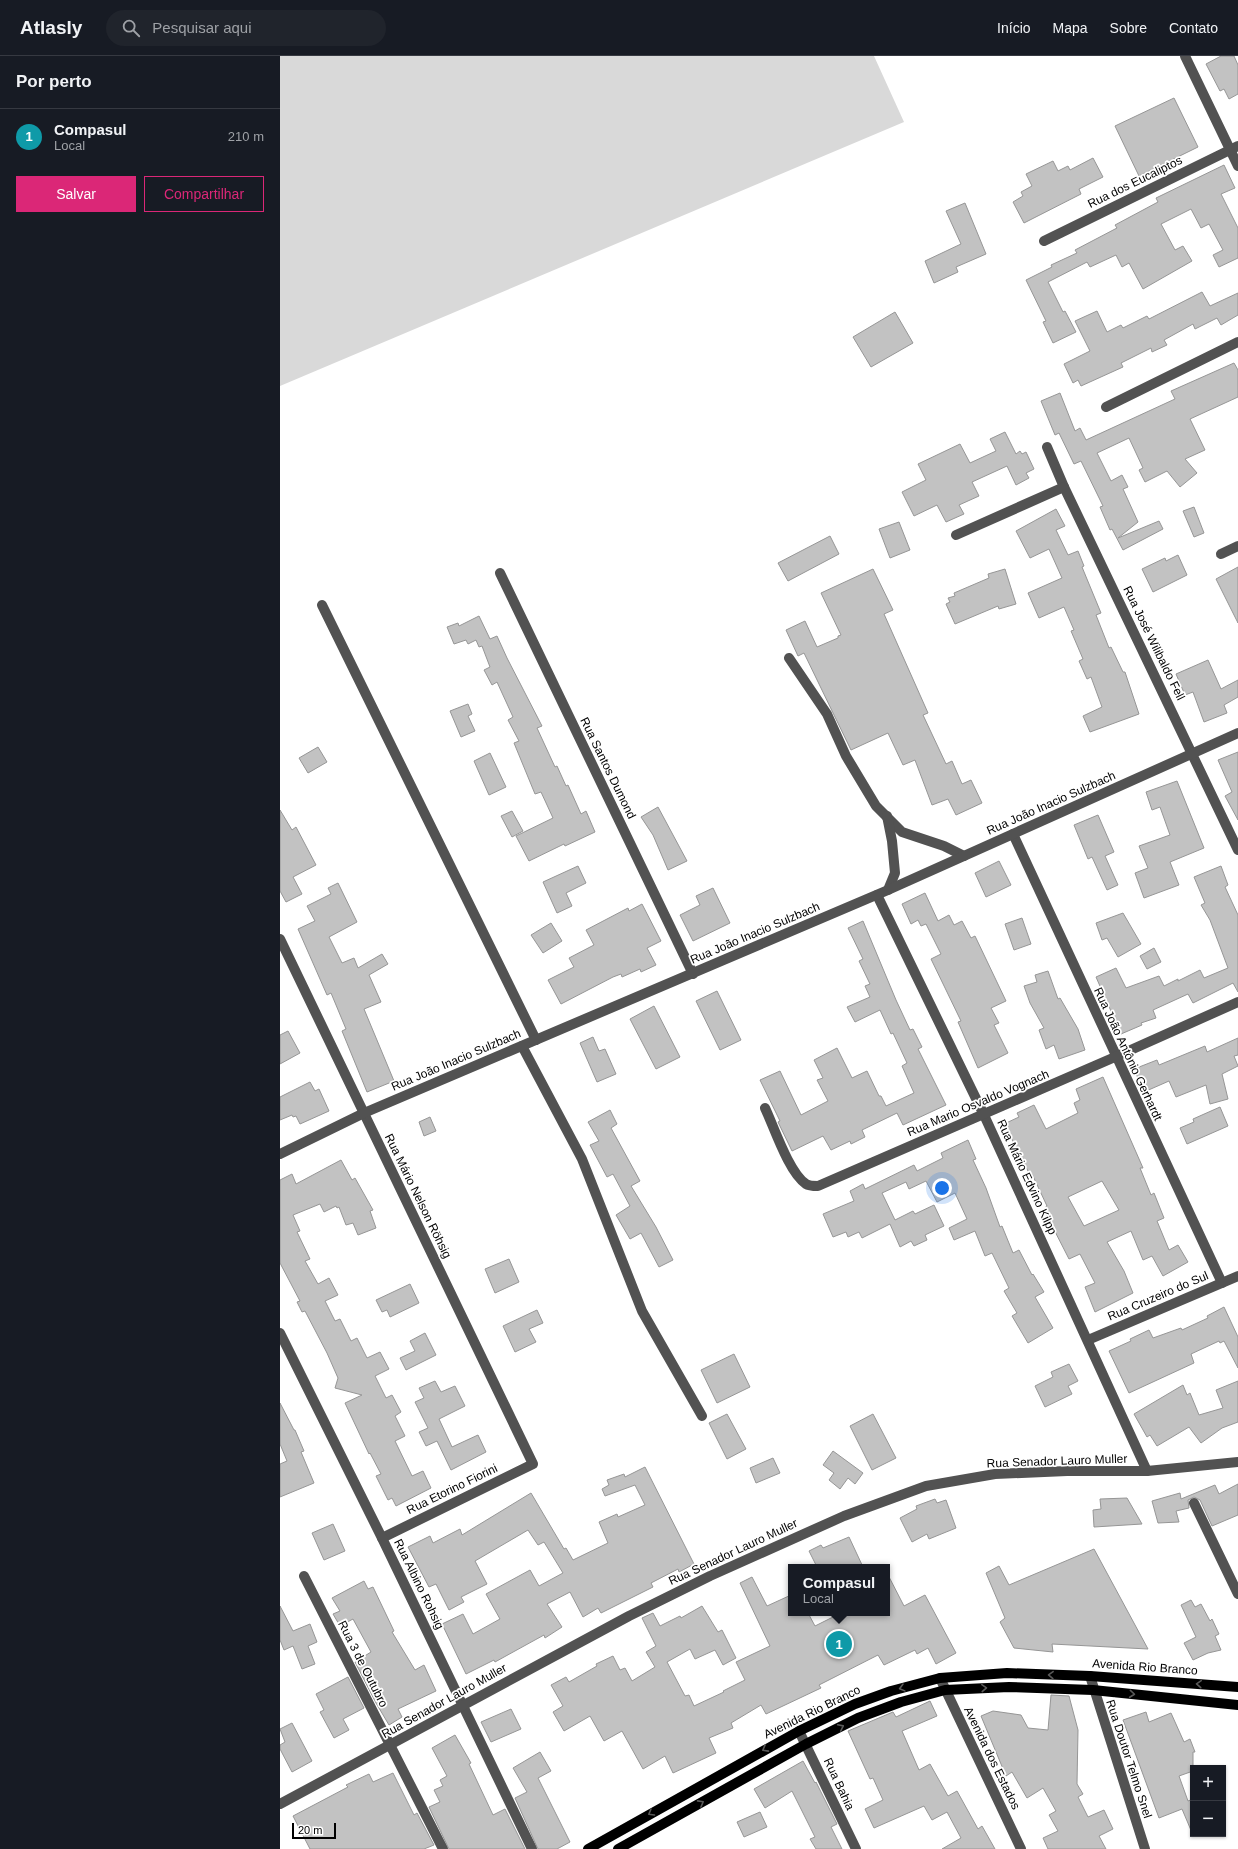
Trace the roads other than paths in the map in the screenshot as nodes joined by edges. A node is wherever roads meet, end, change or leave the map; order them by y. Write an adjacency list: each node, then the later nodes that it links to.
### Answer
1 (1185, 56): 2 (street)
2 (1234, 148): 3 (street); 4 (street, Rua dos Eucaliptos)
3 (1238, 166)
4 (1044, 241)
5 (1238, 342): 6 (street)
6 (1106, 407)
7 (1048, 447): 8 (street, Rua José Wilibaldo Fell)
8 (1064, 487): 9 (street); 16 (street, Rua José Wilibaldo Fell)
9 (956, 535)
10 (1238, 546): 11 (street)
11 (1221, 554)
12 (500, 573): 24 (street, Rua Santos Dumond)
13 (322, 605): 26 (street)
14 (789, 658): 17 (street)
15 (1238, 733): 16 (street, Rua João Inacio Sulzbach)
16 (1193, 754): 18 (street, Rua João Inacio Sulzbach); 19 (street, Rua José Wilibaldo Fell)
17 (887, 816): 20 (street); 21 (street)
18 (1013, 834): 20 (street, Rua João Inacio Sulzbach); 28 (street, Rua João Antônio Gerhardt)
19 (1238, 850)
20 (964, 856): 21 (street, Rua João Inacio Sulzbach)
21 (888, 890): 22 (street, Rua João Inacio Sulzbach)
22 (877, 895): 24 (street, Rua João Inacio Sulzbach); 31 (street, Rua Mário Edvino Kilpp)
23 (280, 939): 30 (street, Rua Mário Nelson Röhsig)
24 (693, 974): 26 (street, Rua João Inacio Sulzbach)
25 (1238, 1002): 28 (street, Rua Mario Osvaldo Vognach)
26 (536, 1040): 27 (street, Rua João Inacio Sulzbach)
27 (522, 1046): 30 (street, Rua João Inacio Sulzbach); 37 (street)
28 (1115, 1057): 31 (street, Rua Mario Osvaldo Vognach); 34 (street, Rua João Antônio Gerhardt)
29 (765, 1108): 31 (street, Rua Mario Osvaldo Vognach)
30 (364, 1114): 32 (street, Rua João Inacio Sulzbach); 39 (street, Rua Mário Nelson Röhsig)
31 (984, 1115): 36 (street, Rua Mário Edvino Kilpp)
32 (280, 1154)
33 (1238, 1276): 34 (street, Rua Cruzeiro do Sul)
34 (1222, 1283): 36 (street, Rua Cruzeiro do Sul)
35 (280, 1333): 42 (street, Rua Albino Rohsig)
36 (1088, 1340): 40 (street, Rua Mário Edvino Kilpp)
37 (702, 1416)
38 (1238, 1462): 40 (street, Rua Senador Lauro Muller)
39 (533, 1464): 42 (street, Rua Etorino Fiorini)
40 (1147, 1472): 50 (street, Rua Senador Lauro Muller)
41 (1194, 1503): 44 (street)
42 (382, 1538): 50 (street, Rua Albino Rohsig)
43 (304, 1576): 54 (street, Rua 3 de Outubro)
44 (1238, 1594)
45 (1090, 1676): 46 (main road, Avenida Rio Branco, one-way to 46); 47 (main road, Avenida Rio Branco, one-way to 45); 49 (street, Rua Doutor Telmo Snel)
46 (940, 1678): 48 (street, Avenida dos Estados); 52 (main road, Avenida Rio Branco, one-way to 52)
47 (1238, 1687)
48 (945, 1690): 49 (main road, one-way to 49); 53 (main road, one-way to 48); 61 (street, Avenida dos Estados)
49 (1093, 1690): 51 (main road, one-way to 51); 62 (street, Rua Doutor Telmo Snel)
50 (463, 1705): 54 (street, Rua Senador Lauro Muller); 57 (street, Rua Albino Rohsig)
51 (1238, 1705)
52 (799, 1730): 53 (street, Rua Bahia); 58 (main road, Avenida Rio Branco, one-way to 58)
53 (806, 1744): 59 (main road, one-way to 53); 60 (street, Rua Bahia)
54 (390, 1746): 55 (street, Rua Senador Lauro Muller); 56 (street, Rua 3 de Outubro)
55 (280, 1804)
56 (443, 1849)
57 (532, 1849)
58 (588, 1849)
59 (618, 1849)
60 (856, 1849)
61 (1021, 1849)
62 (1145, 1849)

